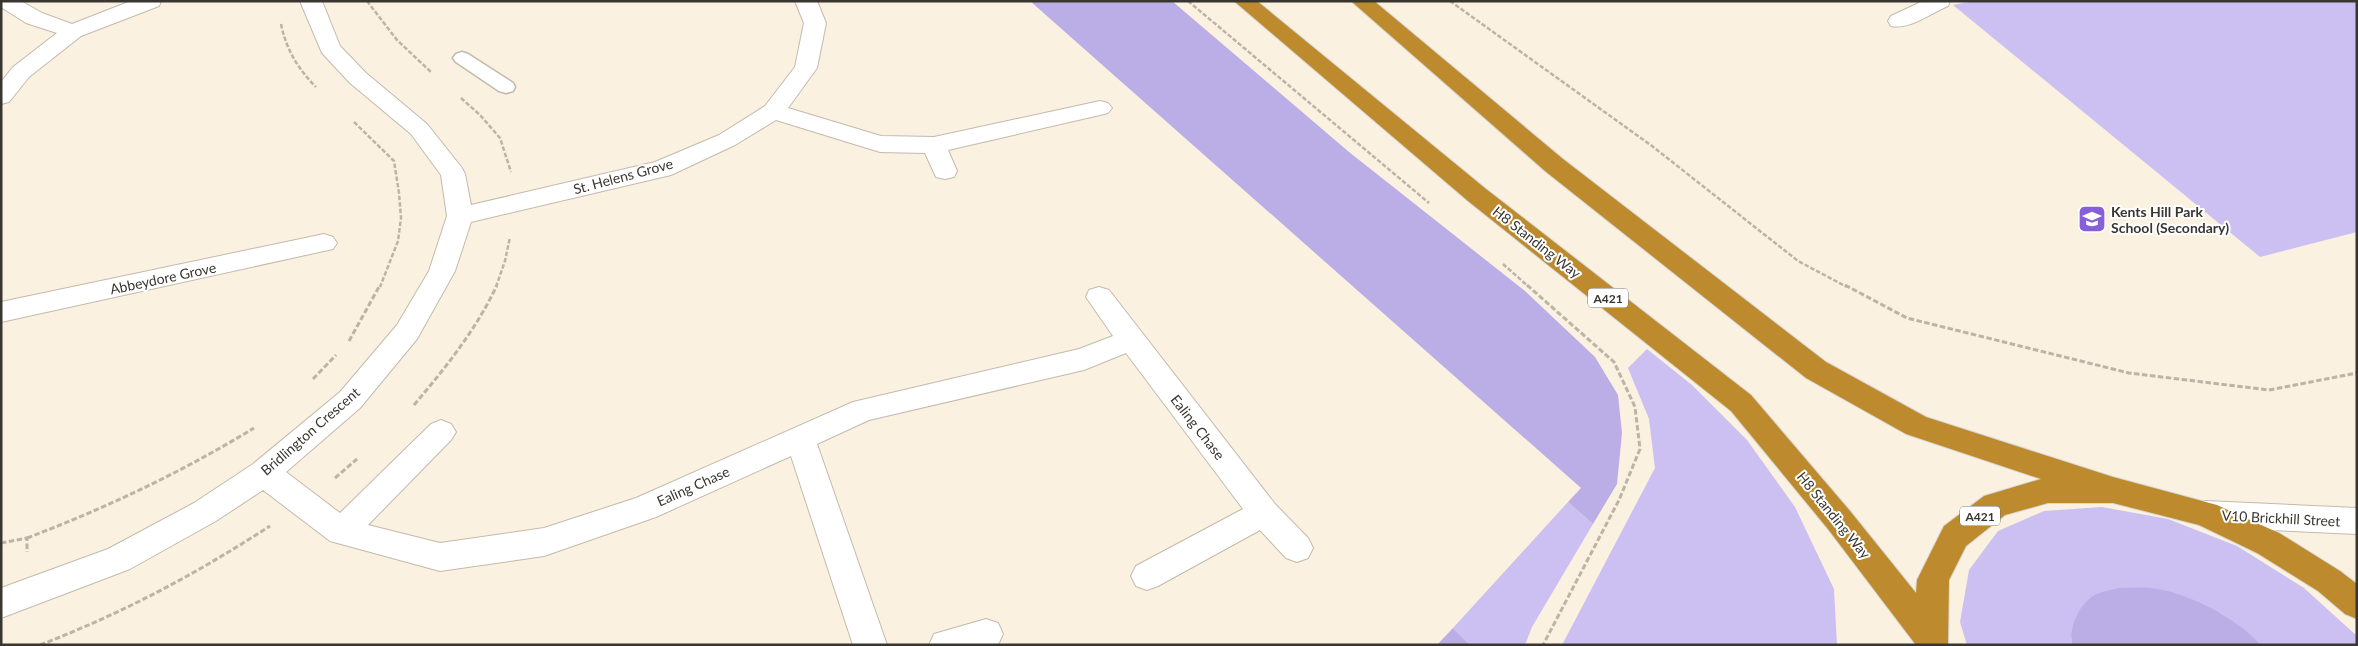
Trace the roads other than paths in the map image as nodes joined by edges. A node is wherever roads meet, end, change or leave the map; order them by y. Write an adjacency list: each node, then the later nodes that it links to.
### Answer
1 (6, 1): 8 (street); 10 (street)
2 (150, 1): 10 (street)
3 (312, 1): 18 (street, Bridlington Crescent)
4 (806, 1): 15 (street, St. Helens Grove)
5 (1244, 1): 36 (highway, H8 Standing Way / A421)
6 (1361, 1): 26 (highway, A421)
7 (1940, 1): 9 (street)
8 (1, 2)
9 (1900, 21)
10 (73, 31): 13 (street)
11 (462, 58): 12 (lane)
12 (506, 87)
13 (1, 96)
14 (1100, 108): 16 (street)
15 (773, 111): 16 (street); 18 (street, St. Helens Grove)
16 (934, 145): 17 (street)
17 (945, 171)
18 (460, 216): 25 (street, Bridlington Crescent)
19 (324, 243): 21 (street, Abbeydore Grove)
20 (1098, 297): 22 (street, Ealing Chase)
21 (1, 312)
22 (1131, 340): 24 (street, Ealing Chase); 27 (street, Ealing Chase)
23 (441, 432): 30 (street)
24 (800, 438): 30 (street, Ealing Chase); 37 (street)
25 (264, 473): 30 (street, Ealing Chase); 33 (street, Bridlington Crescent)
26 (2112, 490): 28 (highway, A421); 36 (highway, A421)
27 (1264, 514): 31 (street, Ealing Chase); 32 (street)
28 (2206, 514): 29 (street, V10 Brickhill Street); 34 (highway, A421)
29 (2357, 521)
30 (341, 532)
31 (1297, 548)
32 (1147, 576)
33 (1, 603)
34 (2357, 604)
35 (986, 634): 38 (street)
36 (1931, 640)
37 (870, 645)
38 (946, 645)

